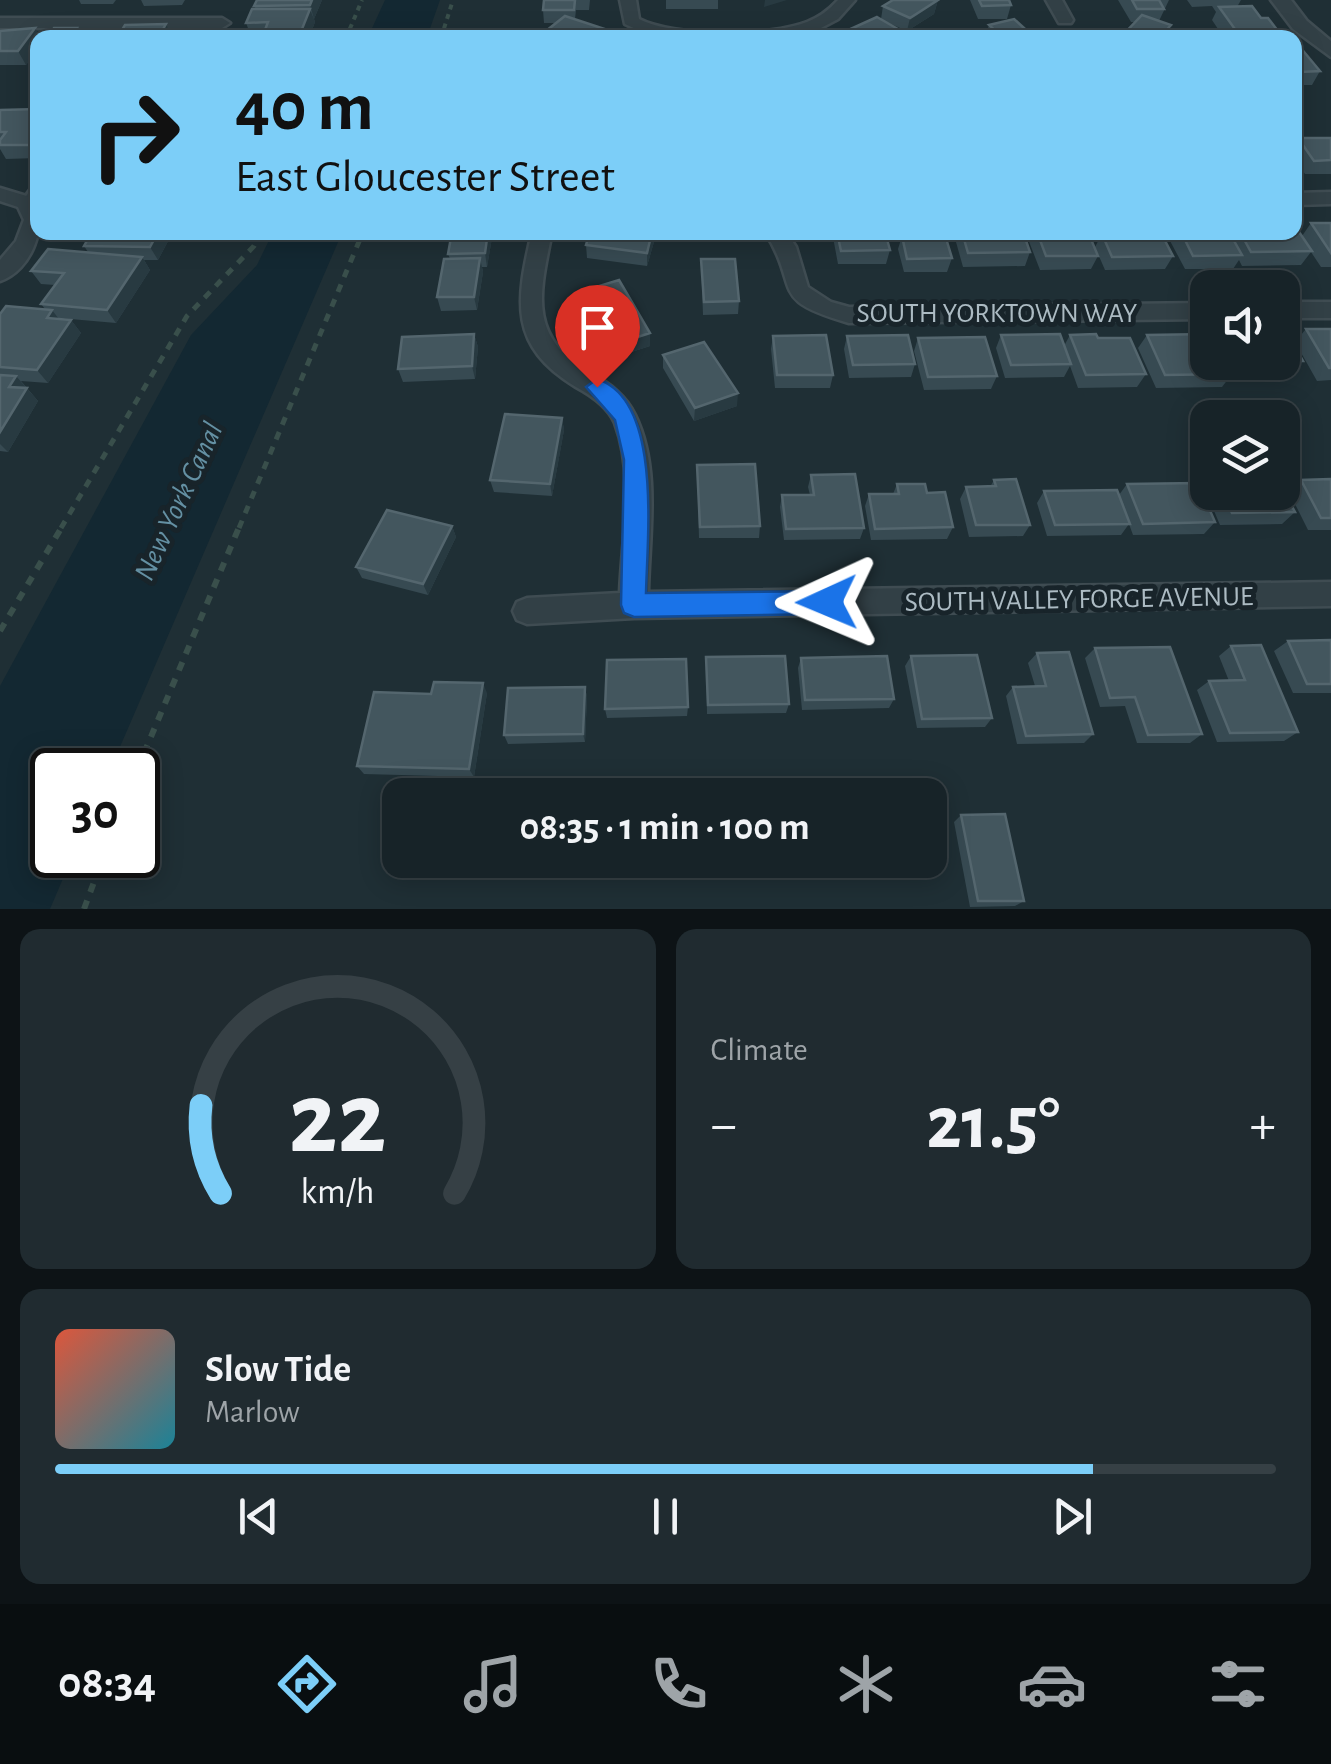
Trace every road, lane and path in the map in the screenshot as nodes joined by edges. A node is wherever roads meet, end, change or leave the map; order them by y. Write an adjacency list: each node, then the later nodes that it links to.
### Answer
1 (28, 0): 9 (street)
2 (362, 0): 11 (path)
3 (453, 0): 12 (path)
4 (628, 0): 13 (street)
5 (847, 0): 14 (street)
6 (1054, 0): 8 (street)
7 (1280, 0): 15 (street)
8 (1064, 20)
9 (5, 24): 10 (street)
10 (221, 24)
11 (349, 30)
12 (444, 30)
13 (649, 30)
14 (795, 30)
15 (1331, 51)
16 (0, 194): 19 (street)
17 (1331, 198): 18 (street)
18 (1302, 199)
19 (30, 200)
20 (30, 235): 25 (street)
21 (257, 240): 32 (path)
22 (360, 240): 33 (path)
23 (540, 240): 30 (street)
24 (782, 240): 28 (street, SOUTH YORKTOWN WAY)
25 (0, 274)
26 (1300, 310): 27 (street)
27 (1331, 310)
28 (1190, 311)
29 (1331, 594): 30 (street, SOUTH VALLEY FORGE AVENUE)
30 (634, 605): 31 (street, SOUTH VALLEY FORGE AVENUE)
31 (527, 612)
32 (0, 631)
33 (146, 748)
34 (95, 878): 35 (path)
35 (84, 909)

